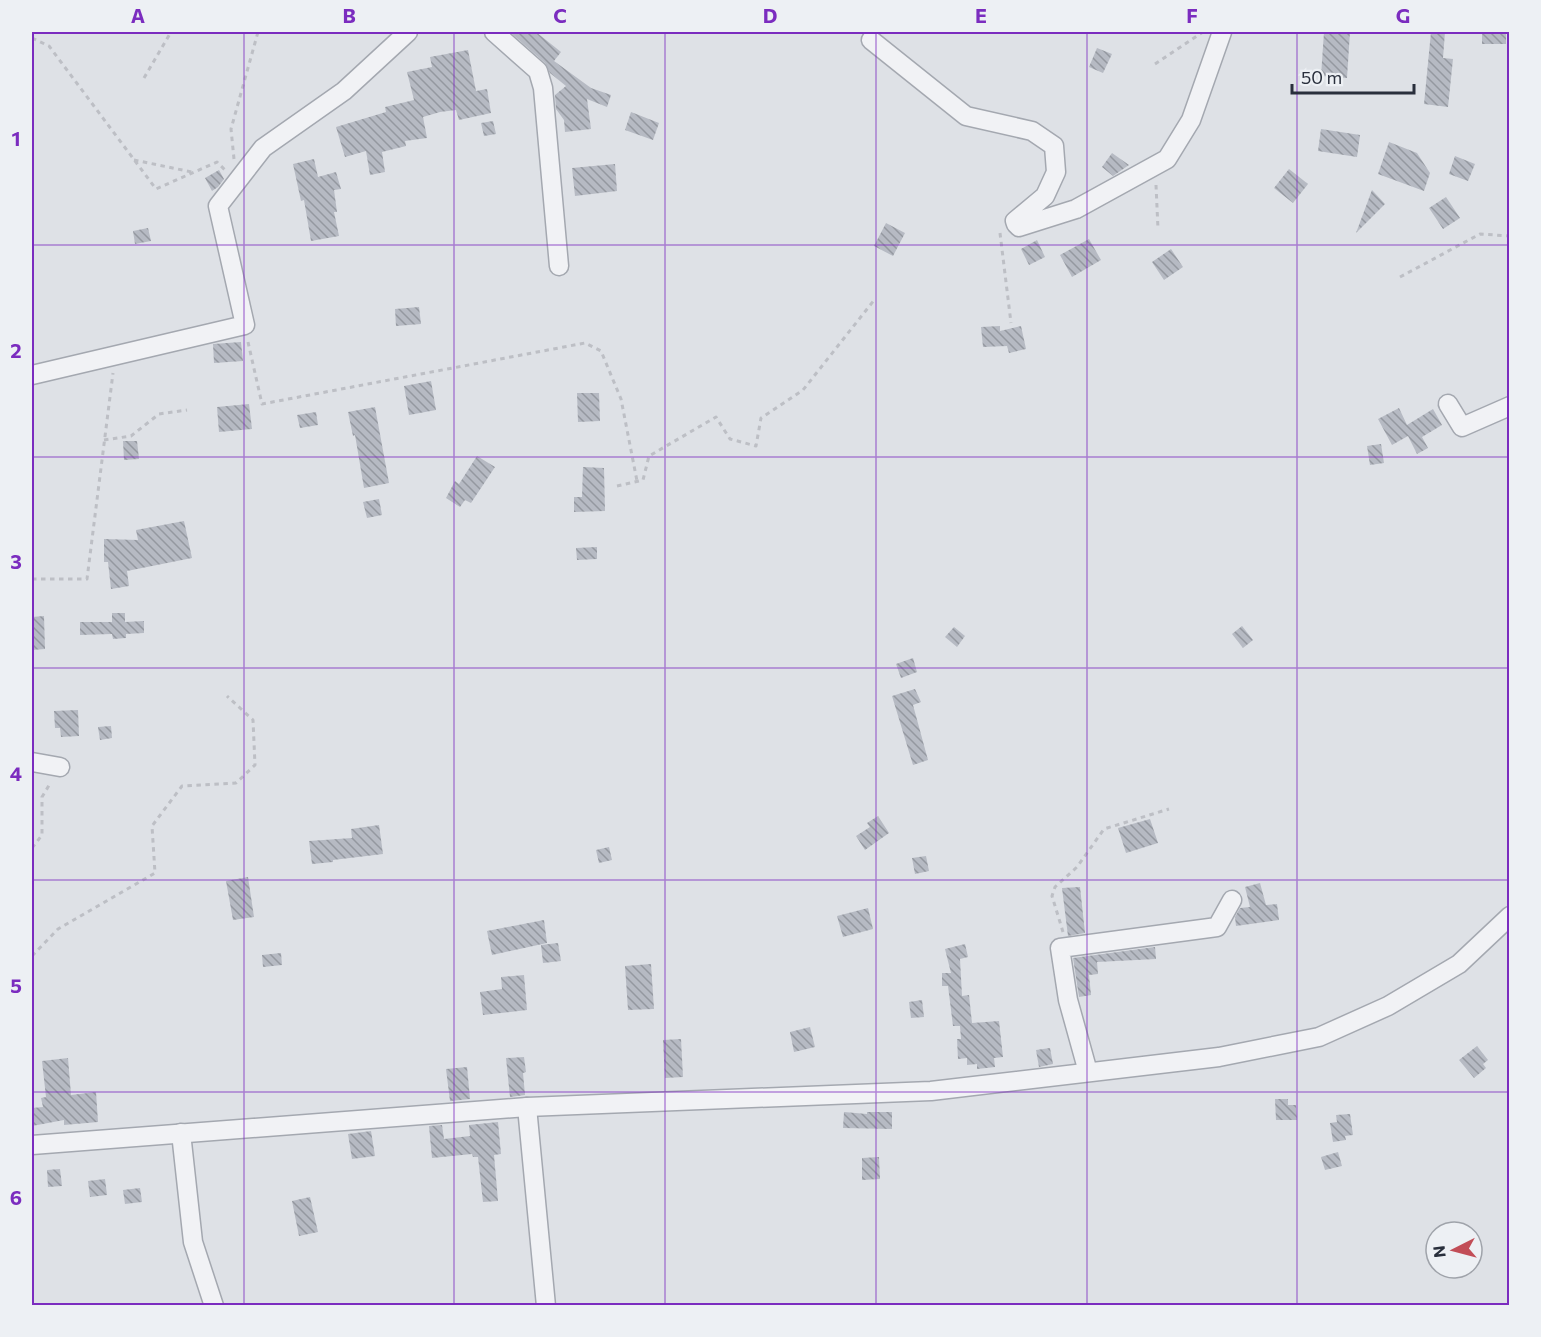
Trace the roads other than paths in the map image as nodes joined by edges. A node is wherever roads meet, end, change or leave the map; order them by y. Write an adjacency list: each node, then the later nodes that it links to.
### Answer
1 (408, 32): 6 (street)
2 (494, 32): 5 (street)
3 (1222, 32): 4 (street)
4 (871, 40)
5 (559, 266)
6 (32, 375)
7 (1448, 404): 8 (street)
8 (1509, 406)
9 (32, 762): 10 (street)
10 (60, 767)
11 (1232, 900): 13 (street)
12 (1509, 916): 13 (street)
13 (1088, 1072): 14 (street)
14 (527, 1107): 15 (street); 18 (street)
15 (181, 1133): 16 (street); 17 (street)
16 (32, 1145)
17 (214, 1305)
18 (546, 1305)

